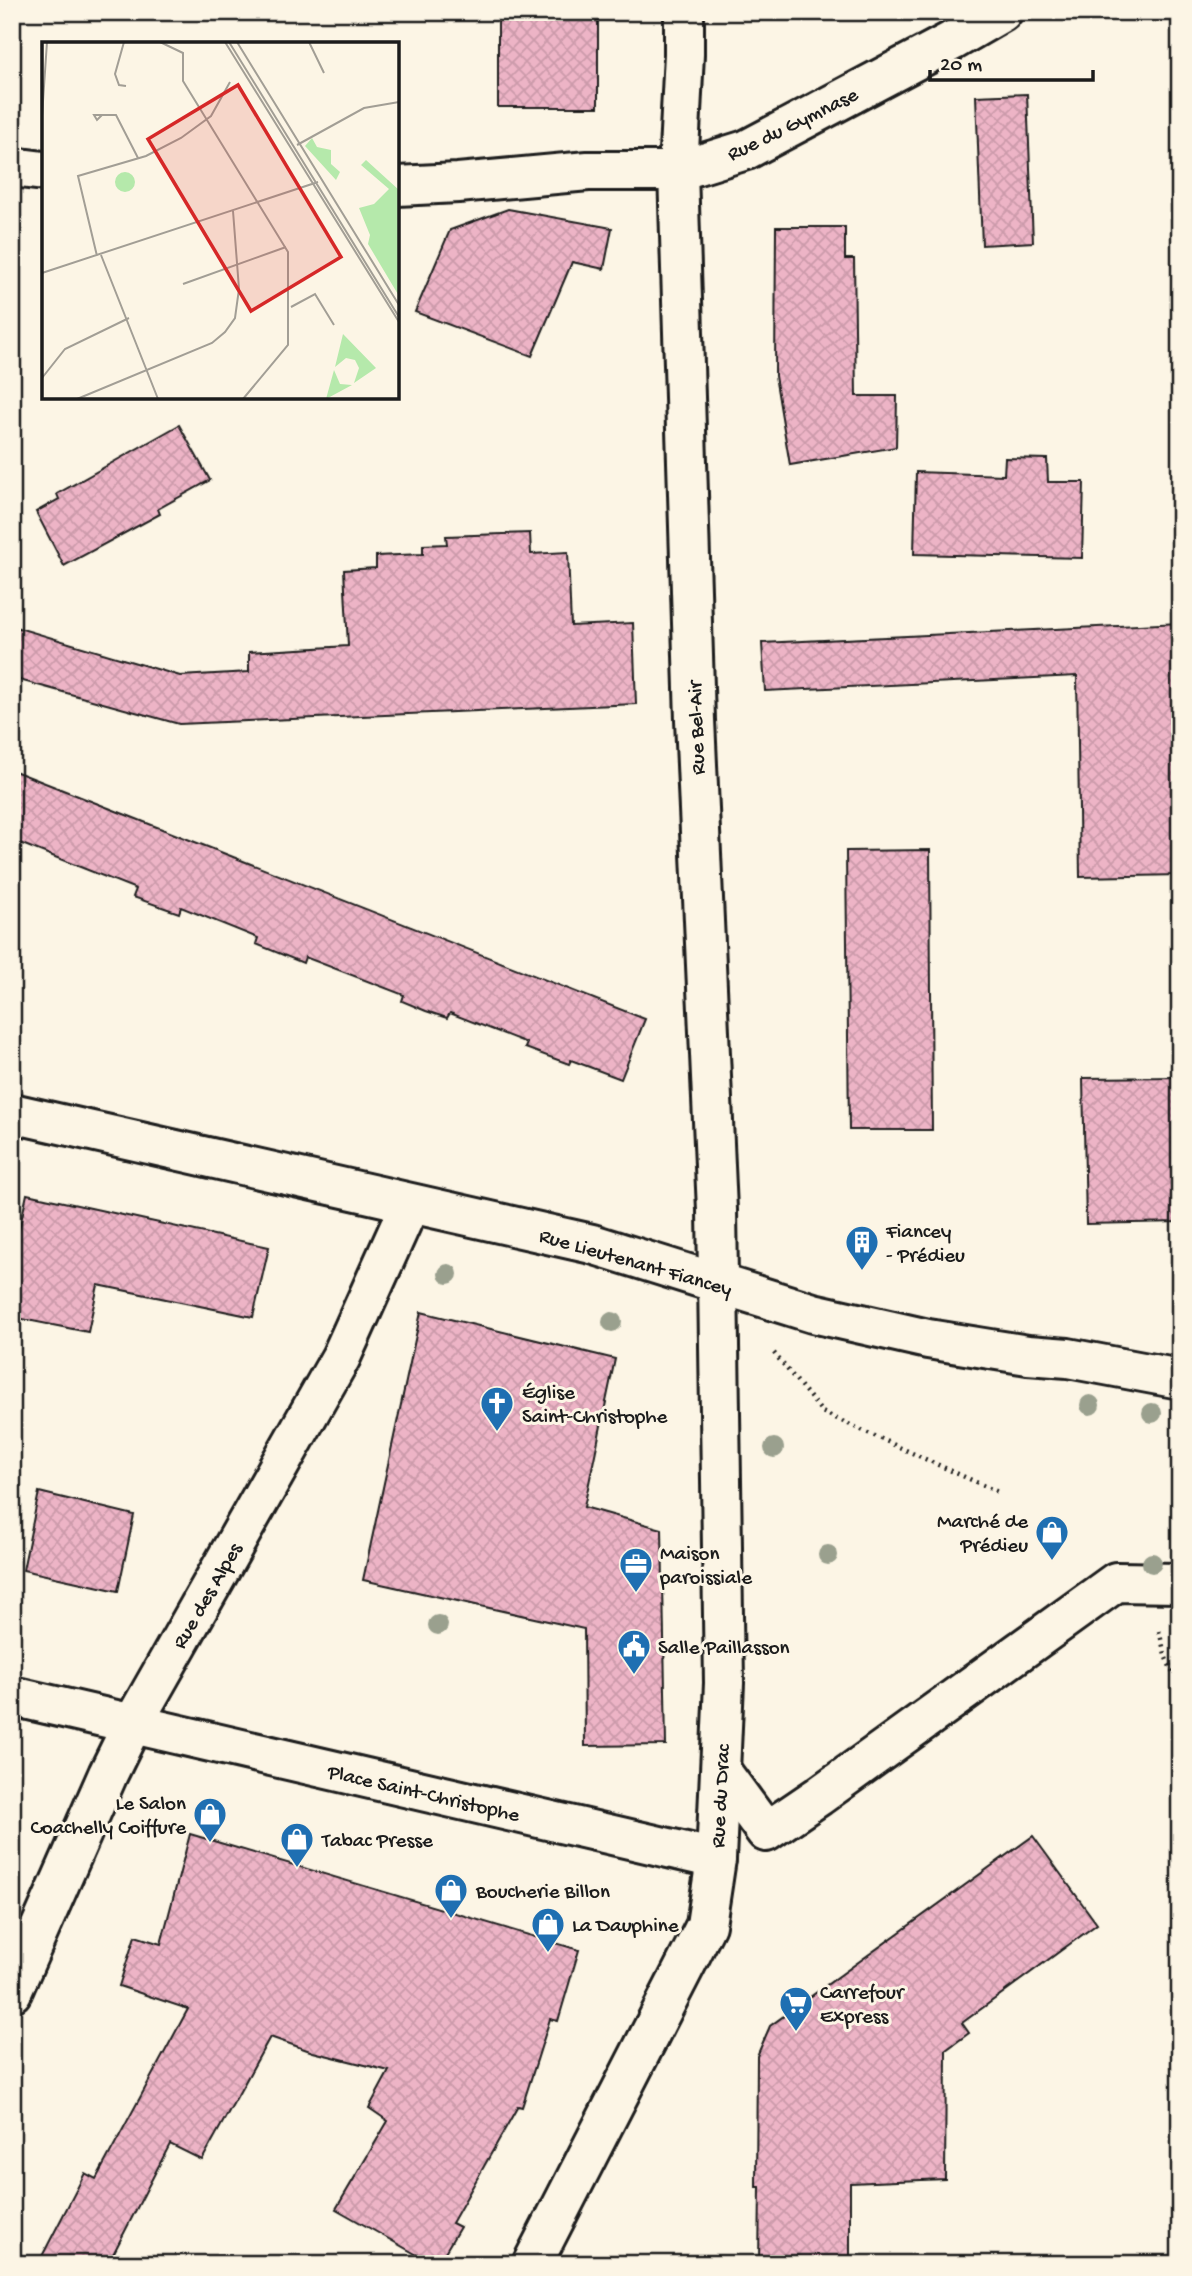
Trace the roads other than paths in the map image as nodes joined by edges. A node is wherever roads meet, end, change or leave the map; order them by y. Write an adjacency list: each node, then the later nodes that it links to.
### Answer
1 (684, 12): 5 (street, Rue Bel-Air)
2 (1002, 12): 5 (street, Rue du Gymnase)
3 (12, 167): 4 (street)
4 (42, 171)
5 (678, 171): 6 (street, Rue du Gymnase); 9 (street, Rue Bel-Air)
6 (399, 186)
7 (12, 1113): 8 (street, Rue Lieutenant Fiancey)
8 (410, 1204): 9 (street, Rue Lieutenant Fiancey); 13 (street, Rue des Alpes)
9 (718, 1285): 10 (street, Rue Lieutenant Fiancey); 14 (street, Rue du Drac)
10 (1180, 1380)
11 (1180, 1583): 14 (street)
12 (12, 1696): 13 (street, Place Saint-Christophe)
13 (132, 1725): 15 (street, Place Saint-Christophe); 16 (street, Rue des Alpes)
14 (720, 1771): 15 (street, Rue du Drac)
15 (716, 1859): 17 (street, Rue du Drac)
16 (12, 1992)
17 (532, 2264)

